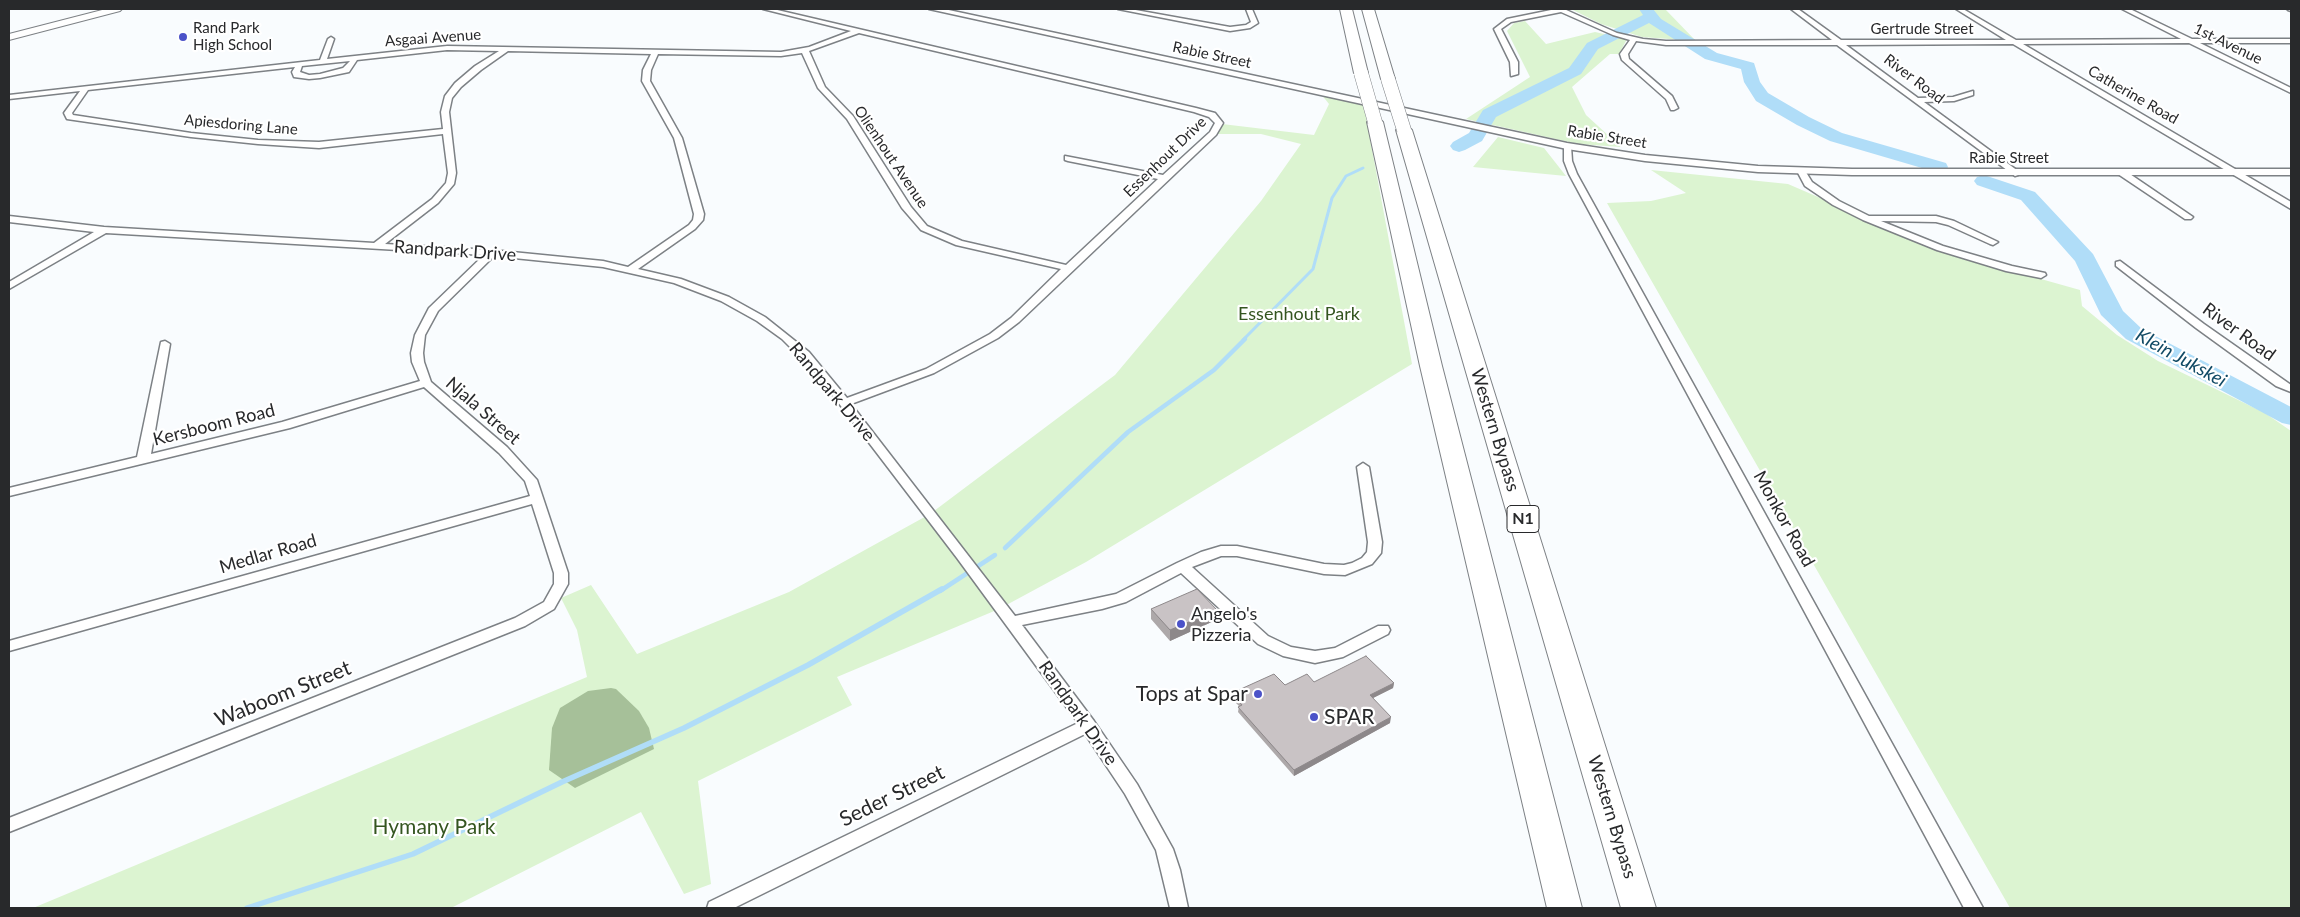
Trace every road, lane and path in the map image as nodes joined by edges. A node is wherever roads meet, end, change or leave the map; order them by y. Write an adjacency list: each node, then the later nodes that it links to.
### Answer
1 (97, 9): 14 (main road)
2 (117, 9): 15 (main road)
3 (766, 9): 13 (street, Essenhout Drive)
4 (933, 9): 37 (street, Rabie Street)
5 (1121, 9): 6 (street)
6 (1249, 9)
7 (1346, 9): 78 (highway, bridge)
8 (1368, 9): 79 (highway, Western Bypass / N1, bridge)
9 (1794, 9): 22 (street, River Road)
10 (1959, 9): 20 (street, Catherine Road)
11 (2125, 9): 21 (street, 1st Avenue)
12 (1561, 10): 17 (street, Gertrude Street); 30 (street)
13 (858, 31): 25 (street, Asgaai Avenue); 47 (street, Essenhout Drive)
14 (9, 32)
15 (9, 38)
16 (331, 38): 28 (street)
17 (1630, 38): 22 (street, Gertrude Street); 36 (street)
18 (538, 40): 24 (street)
19 (2291, 41): 21 (street, Gertrude Street)
20 (2015, 42): 21 (street, Gertrude Street); 22 (street, Gertrude Street); 44 (street, Catherine Road)
21 (2192, 42): 32 (street, 1st Avenue)
22 (1841, 43): 35 (street, River Road)
23 (508, 48): 24 (street, Asgaai Avenue); 27 (street, Asgaai Avenue); 38 (street)
24 (525, 48): 26 (street, Asgaai Avenue)
25 (805, 51): 26 (street, Asgaai Avenue); 57 (street, Olienhout Avenue)
26 (655, 52): 58 (street)
27 (354, 58): 28 (street, Asgaai Avenue); 29 (street)
28 (323, 61): 29 (street, Asgaai Avenue)
29 (300, 64): 31 (street, Asgaai Avenue)
30 (1514, 74)
31 (86, 88): 34 (street, Asgaai Avenue); 38 (street, Apiesdoring Lane)
32 (2291, 91)
33 (1970, 93): 35 (street)
34 (9, 97)
35 (1918, 100): 46 (street, River Road)
36 (1674, 108)
37 (1466, 124): 39 (street, Rabie Street)
38 (446, 131): 54 (street)
39 (1496, 131): 40 (street, Rabie Street)
40 (1567, 146): 42 (street, Rabie Street); 80 (street, Monkor Road)
41 (1068, 158): 47 (street)
42 (1801, 171): 46 (street, Rabie Street); 50 (street)
43 (2121, 172): 44 (street, Rabie Street); 46 (street, Rabie Street); 49 (street)
44 (2237, 172): 45 (street, Rabie Street); 48 (street, Catherine Road)
45 (2291, 172)
46 (2015, 173)
47 (1165, 178): 57 (street, Essenhout Drive)
48 (2291, 206)
49 (2188, 216)
50 (1866, 218): 53 (street); 59 (street)
51 (9, 219): 52 (street, Randpark Drive)
52 (104, 230): 54 (street, Randpark Drive); 60 (street)
53 (1993, 242)
54 (376, 246): 55 (street, Randpark Drive)
55 (492, 253): 58 (street, Randpark Drive); 62 (street, Njala Street)
56 (2120, 264): 63 (street, River Road)
57 (1068, 268): 64 (street, Essenhout Drive)
58 (630, 269): 64 (street, Randpark Drive)
59 (2041, 275)
60 (9, 286)
61 (165, 344): 65 (street)
62 (426, 383): 65 (street, Kersboom Road); 68 (street, Njala Street)
63 (2291, 389)
64 (844, 403): 71 (street, Randpark Drive)
65 (143, 461): 67 (street, Kersboom Road)
66 (1363, 467): 69 (street)
67 (9, 492)
68 (538, 498): 70 (street, Njala Street); 73 (street, Medlar Road)
69 (1182, 566): 71 (street); 72 (street)
70 (561, 584): 75 (street, Waboom Street)
71 (1013, 622): 74 (street, Randpark Drive)
72 (1383, 630)
73 (9, 646)
74 (1088, 725): 76 (street, Seder Street); 77 (street, Randpark Drive)
75 (9, 825)
76 (716, 908)
77 (1179, 908)
78 (1565, 908)
79 (1639, 908)
80 (1974, 908)

